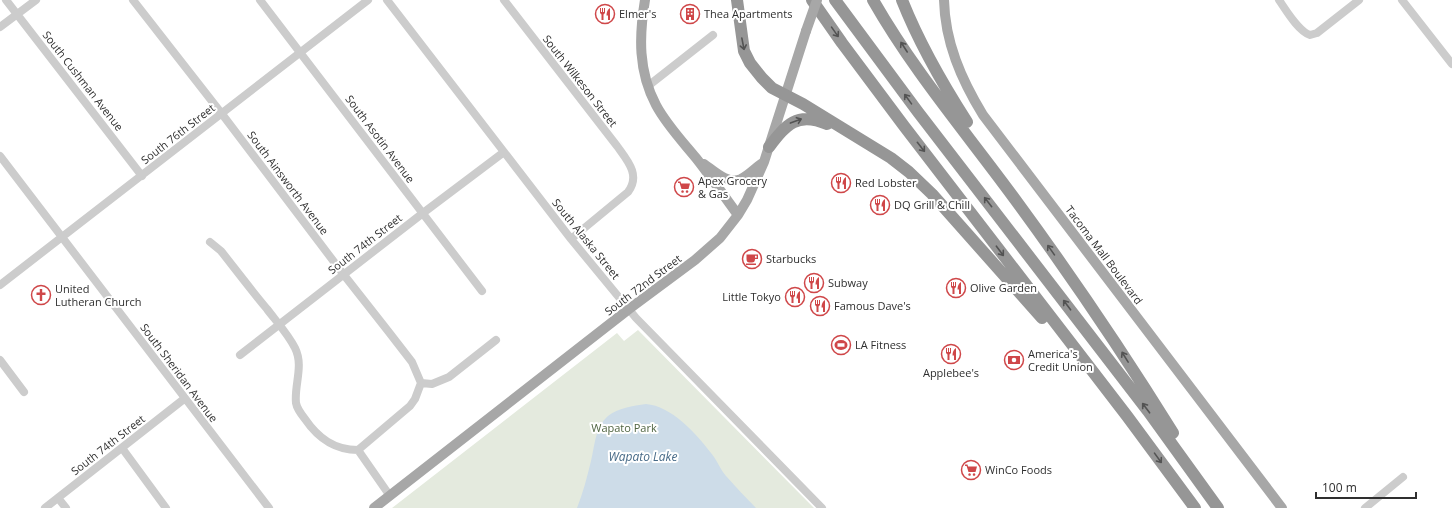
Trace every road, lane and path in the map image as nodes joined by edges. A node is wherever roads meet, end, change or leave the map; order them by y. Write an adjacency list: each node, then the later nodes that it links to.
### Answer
1 (6, 0): 19 (street, South Cushman Avenue)
2 (36, 0): 19 (street)
3 (133, 0): 26 (street, South Ainsworth Avenue)
4 (260, 0): 22 (street, South Asotin Avenue)
5 (368, 0): 22 (street, South 76th Street)
6 (387, 0): 29 (street, South Alaska Street)
7 (504, 0): 38 (street, South Wilkeson Street)
8 (645, 0): 24 (main road)
9 (737, 0): 25 (highway, one-way to 25)
10 (812, 0): 49 (highway, one-way to 49)
11 (817, 0): 25 (main road, South 72nd Street, bridge)
12 (835, 0): 64 (highway, one-way to 12)
13 (873, 0): 34 (highway, one-way to 13)
14 (902, 0): 34 (highway)
15 (944, 0): 66 (main road, Tacoma Mall Boulevard)
16 (1279, 0): 17 (street)
17 (1359, 0)
18 (1402, 0): 23 (street)
19 (17, 14): 20 (street); 33 (street, South Cushman Avenue)
20 (0, 27)
21 (713, 35): 24 (street)
22 (300, 52): 26 (street, South 76th Street); 35 (street, South Asotin Avenue)
23 (1452, 64)
24 (648, 86): 31 (main road)
25 (786, 95): 27 (highway); 28 (main road, South 72nd Street)
26 (222, 114): 33 (street, South 76th Street); 40 (street, South Ainsworth Avenue)
27 (850, 133): 28 (highway, one-way to 27); 49 (highway)
28 (769, 148): 32 (main road, South 72nd Street)
29 (504, 152): 35 (street, South 74th Street); 38 (street, South Alaska Street)
30 (0, 156): 37 (street, South Sheridan Avenue)
31 (697, 160): 32 (main road); 36 (main road)
32 (764, 162): 36 (main road, South 72nd Street)
33 (142, 176): 37 (street, South 76th Street)
34 (1018, 203): 65 (highway, one-way to 34)
35 (423, 213): 40 (street, South 74th Street); 42 (street, South Asotin Avenue)
36 (738, 215): 43 (main road, South 72nd Street)
37 (62, 237): 41 (street, South 76th Street); 51 (street, South Sheridan Avenue)
38 (571, 239): 43 (street, South Alaska Street)
39 (210, 242): 44 (street)
40 (344, 275): 44 (street, South 74th Street); 48 (street, South Ainsworth Avenue)
41 (0, 285)
42 (482, 291)
43 (629, 310): 55 (main road, South 72nd Street); 62 (street, South Alaska Street)
44 (279, 324): 46 (street, South 74th Street); 53 (street)
45 (496, 340): 48 (street)
46 (240, 355)
47 (0, 360): 50 (street)
48 (422, 382): 53 (street)
49 (1101, 382): 63 (highway, one-way to 63)
50 (24, 392)
51 (184, 399): 52 (street, South 74th Street); 60 (street, South Sheridan Avenue)
52 (122, 448): 56 (street, South 74th Street); 59 (street)
53 (358, 450): 55 (street)
54 (1403, 477): 67 (street)
55 (390, 496): 61 (main road, South 72nd Street)
56 (58, 498): 57 (street, South 74th Street); 58 (street)
57 (45, 508)
58 (66, 508)
59 (166, 508)
60 (269, 508)
61 (374, 508)
62 (822, 508)
63 (1195, 508)
64 (1218, 508)
65 (1221, 508)
66 (1282, 508)
67 (1365, 508)

